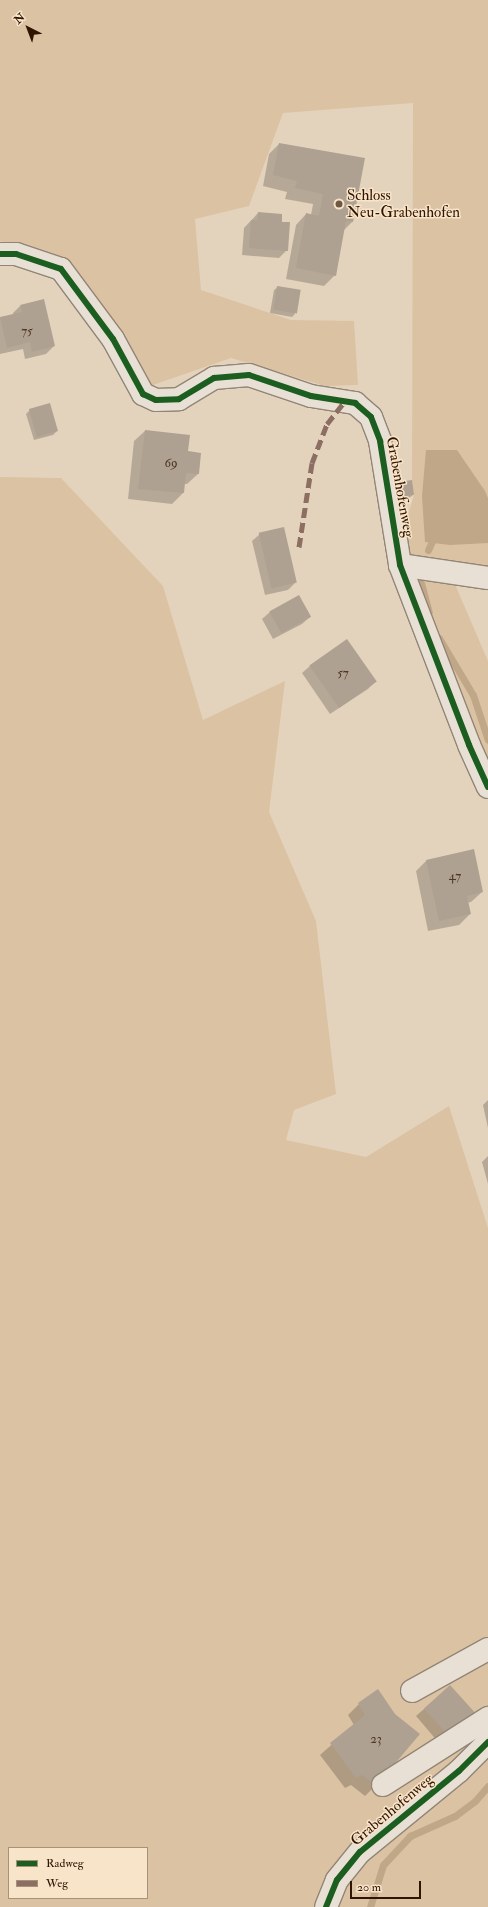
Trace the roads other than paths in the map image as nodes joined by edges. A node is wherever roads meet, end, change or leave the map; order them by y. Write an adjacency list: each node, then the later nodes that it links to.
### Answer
1 (0, 254): 2 (street, Grabenhofenweg)
2 (400, 566): 3 (street); 4 (street, Grabenhofenweg)
3 (488, 578)
4 (488, 788)
5 (488, 1649): 6 (street)
6 (412, 1691)
7 (488, 1718): 9 (street)
8 (488, 1742): 10 (street, Grabenhofenweg)
9 (383, 1785)
10 (326, 1907)

